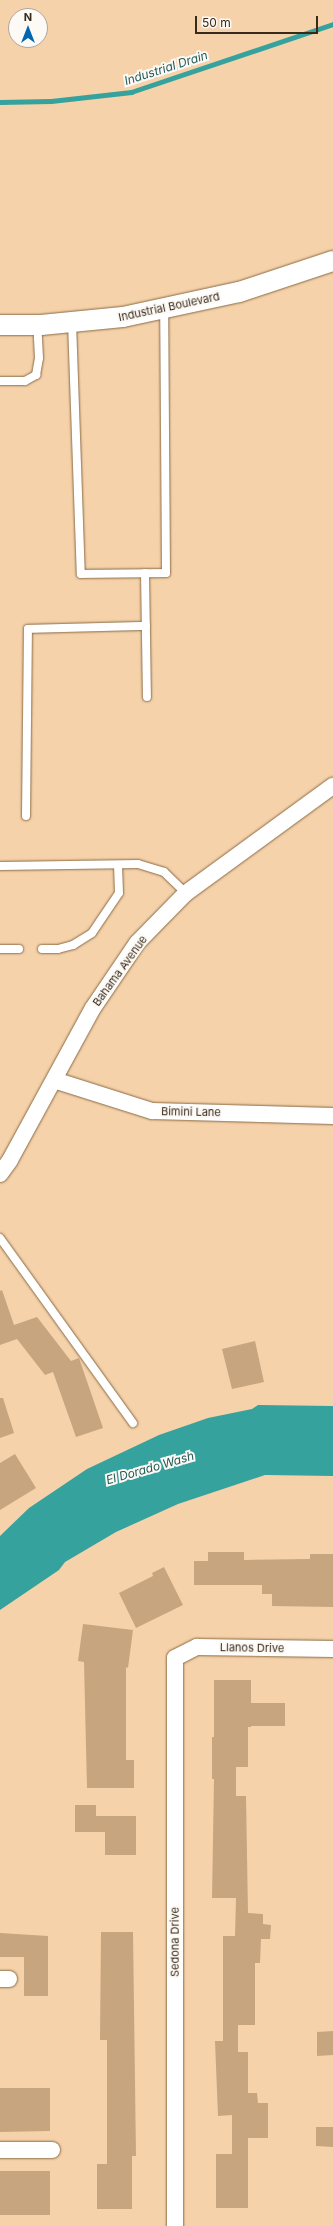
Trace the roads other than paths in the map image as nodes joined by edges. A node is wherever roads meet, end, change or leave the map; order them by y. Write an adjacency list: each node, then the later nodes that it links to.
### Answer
1 (333, 261): 2 (street, Industrial Boulevard)
2 (164, 308): 3 (street, Industrial Boulevard); 7 (lane)
3 (72, 322): 5 (street, Industrial Boulevard); 7 (lane)
4 (0, 325): 5 (street, Industrial Boulevard)
5 (38, 325): 6 (lane)
6 (0, 381)
7 (145, 573): 8 (lane)
8 (146, 626): 9 (lane); 11 (lane)
9 (147, 697)
10 (333, 786): 14 (street, Bahama Avenue)
11 (26, 816)
12 (118, 864): 13 (lane); 14 (lane); 17 (lane)
13 (0, 866)
14 (186, 893): 18 (street, Bahama Avenue)
15 (0, 949): 16 (lane)
16 (19, 949)
17 (42, 949)
18 (54, 1080): 19 (street, Bimini Lane); 20 (street, Bahama Avenue)
19 (333, 1116)
20 (0, 1174)
21 (0, 1238): 22 (lane)
22 (133, 1423)
23 (333, 1649): 24 (street, Llanos Drive)
24 (175, 1658): 27 (street, Sedona Drive)
25 (0, 2150): 26 (street)
26 (52, 2150)
27 (175, 2226)

